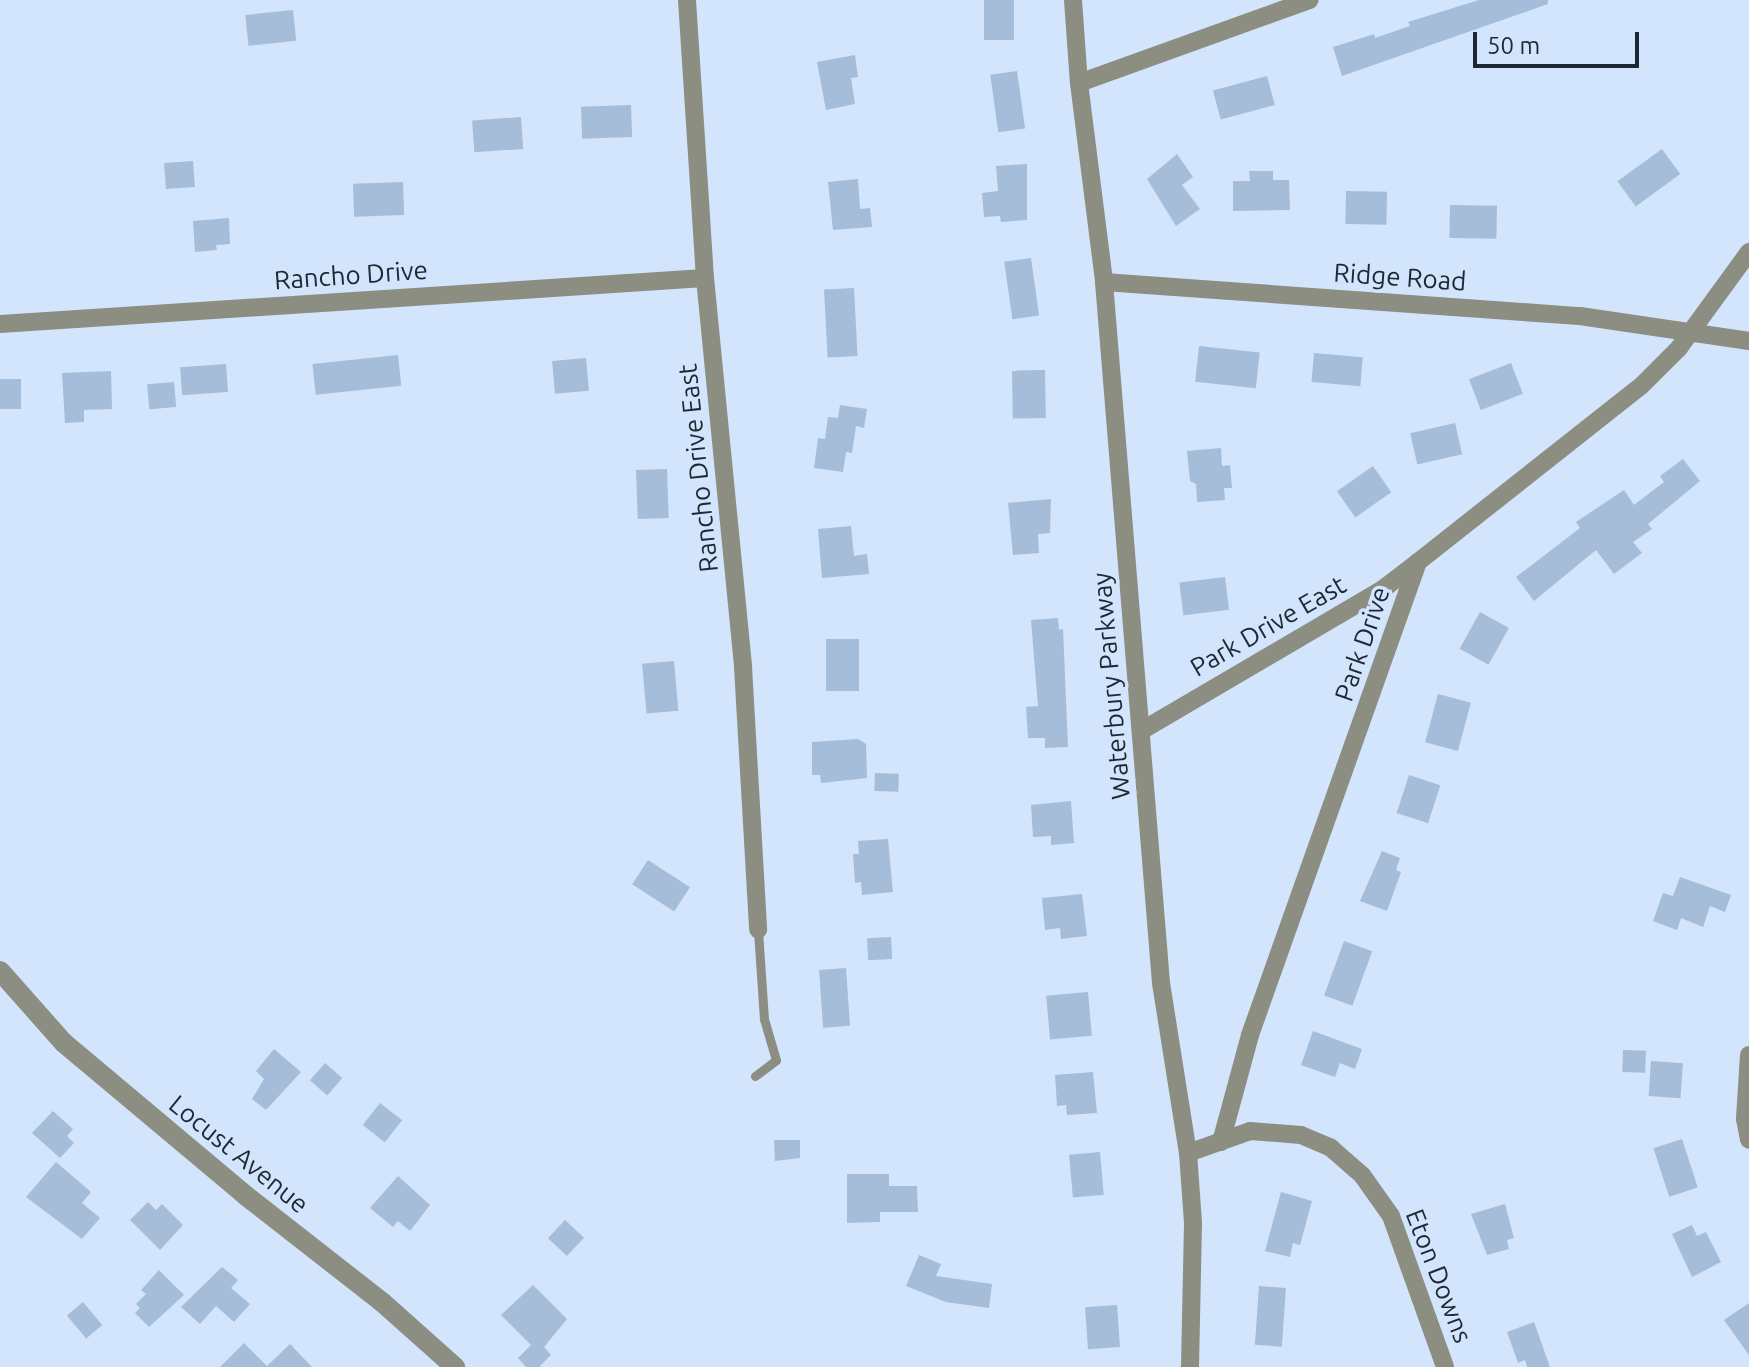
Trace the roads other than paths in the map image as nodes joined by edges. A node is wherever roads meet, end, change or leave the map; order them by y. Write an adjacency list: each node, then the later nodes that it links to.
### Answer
1 (687, 0): 6 (street, Rancho Drive East)
2 (1073, 0): 4 (street, Waterbury Parkway)
3 (1310, 0): 4 (street)
4 (1079, 83): 7 (street, Waterbury Parkway)
5 (1749, 252): 9 (street, Park Drive)
6 (705, 278): 8 (street, Rancho Drive); 13 (street, Rancho Drive East)
7 (1104, 282): 9 (street, Ridge Road); 12 (street, Waterbury Parkway)
8 (0, 324)
9 (1691, 331): 10 (street, Ridge Road); 11 (street, Park Drive)
10 (1749, 341)
11 (1418, 562): 12 (street, Park Drive East); 18 (street, Park Drive)
12 (1141, 731): 19 (street, Waterbury Parkway)
13 (758, 930): 16 (lane)
14 (0, 971): 20 (street, Locust Avenue)
15 (1749, 1055): 17 (street)
16 (755, 1076)
17 (1749, 1140)
18 (1221, 1142): 19 (street); 22 (street, Eton Downs)
19 (1188, 1153): 21 (street, Waterbury Parkway)
20 (455, 1367)
21 (1190, 1367)
22 (1445, 1367)

